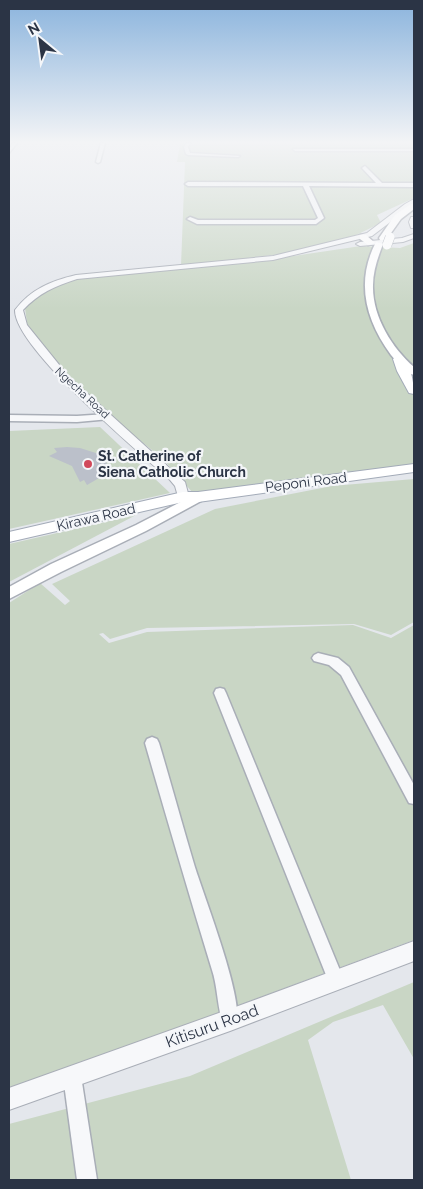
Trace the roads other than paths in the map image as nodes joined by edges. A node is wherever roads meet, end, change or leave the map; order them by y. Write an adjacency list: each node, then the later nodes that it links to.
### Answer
1 (312, 198): 4 (street)
2 (414, 201): 7 (street, Ngecha Road)
3 (411, 213): 5 (street); 8 (main road)
4 (190, 219)
5 (414, 226)
6 (414, 236): 8 (street, Ngecha Road)
7 (362, 237): 8 (main road); 9 (street, Ngecha Road)
8 (382, 241): 9 (street, Ngecha Road); 10 (main road); 11 (main road)
9 (307, 251): 13 (street, Ngecha Road)
10 (399, 358): 11 (main road); 12 (main road)
11 (414, 363)
12 (414, 390)
13 (107, 417): 14 (street); 16 (street, Ngecha Road)
14 (9, 418)
15 (414, 468): 16 (main road, Peponi Road)
16 (191, 497): 17 (main road, Kirawa Road); 18 (main road)
17 (9, 537)
18 (9, 594)
19 (318, 658): 22 (street)
20 (220, 693): 24 (street)
21 (152, 743): 25 (street)
22 (414, 798)
23 (414, 951): 24 (street, Kitisuru Road)
24 (336, 980): 25 (street, Kitisuru Road)
25 (230, 1020): 26 (street, Kitisuru Road)
26 (72, 1076): 27 (street, Kitisuru Road); 28 (street)
27 (9, 1099)
28 (87, 1180)

